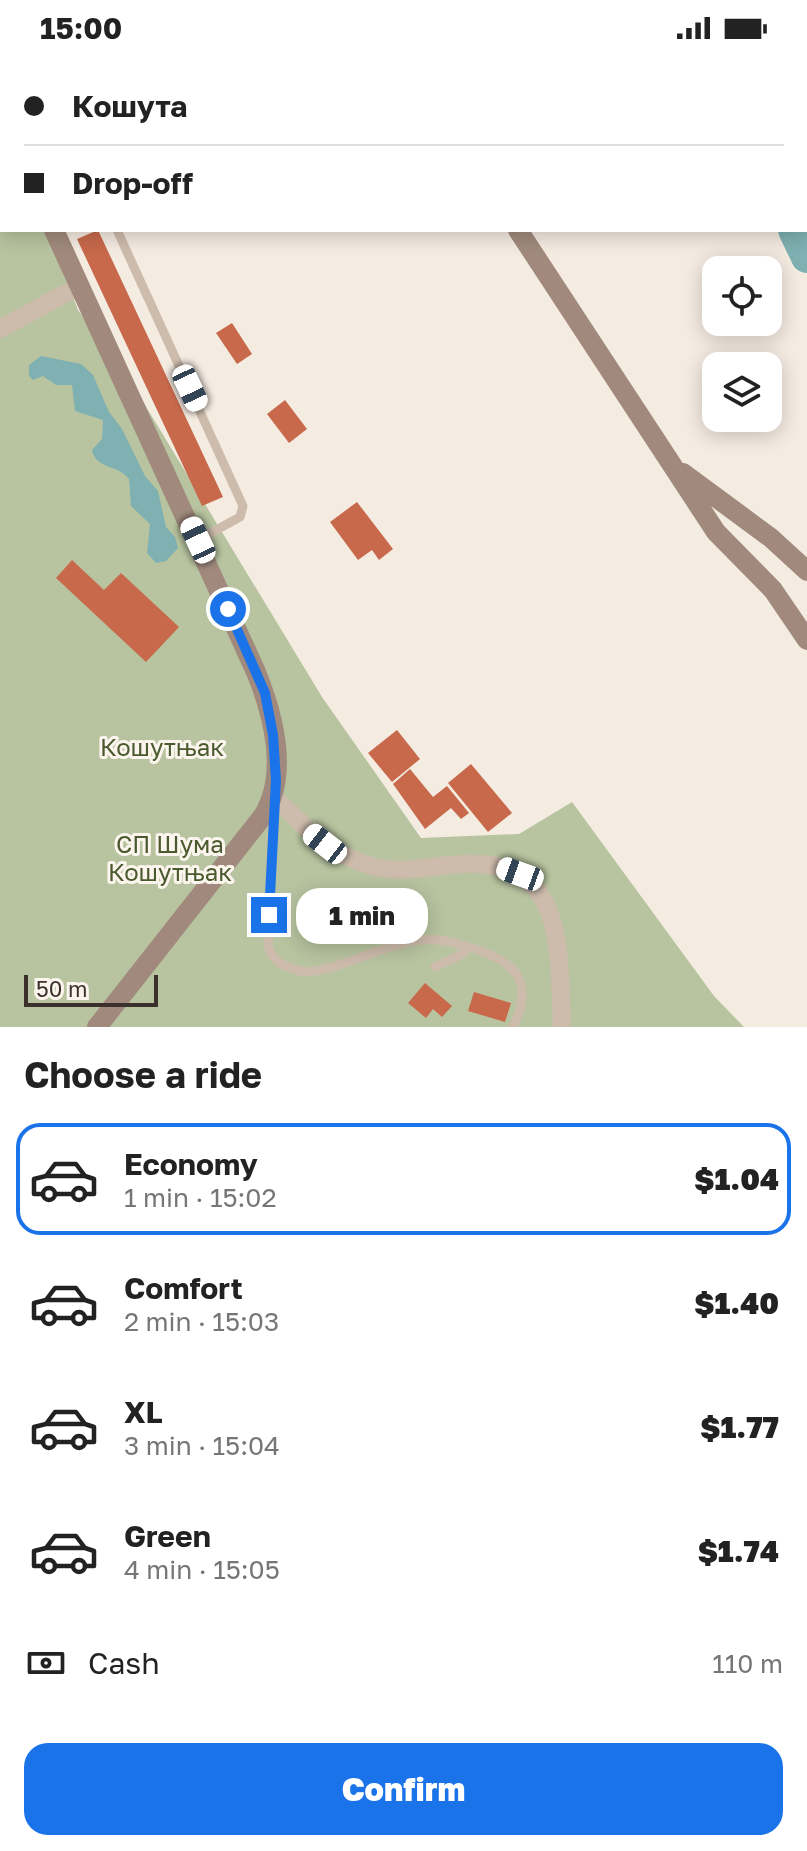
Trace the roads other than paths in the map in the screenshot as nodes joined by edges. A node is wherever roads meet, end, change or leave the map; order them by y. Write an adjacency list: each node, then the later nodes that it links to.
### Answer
1 (55, 232): 4 (street)
2 (118, 232): 7 (lane)
3 (519, 232): 6 (street)
4 (77, 287): 5 (street); 7 (street)
5 (0, 329)
6 (665, 457): 8 (street); 9 (street)
7 (198, 540): 10 (street)
8 (807, 571)
9 (807, 640)
10 (272, 798): 11 (lane); 13 (street); 15 (street)
11 (468, 947): 12 (lane); 14 (lane)
12 (435, 967)
13 (97, 1027)
14 (513, 1027)
15 (562, 1027)

